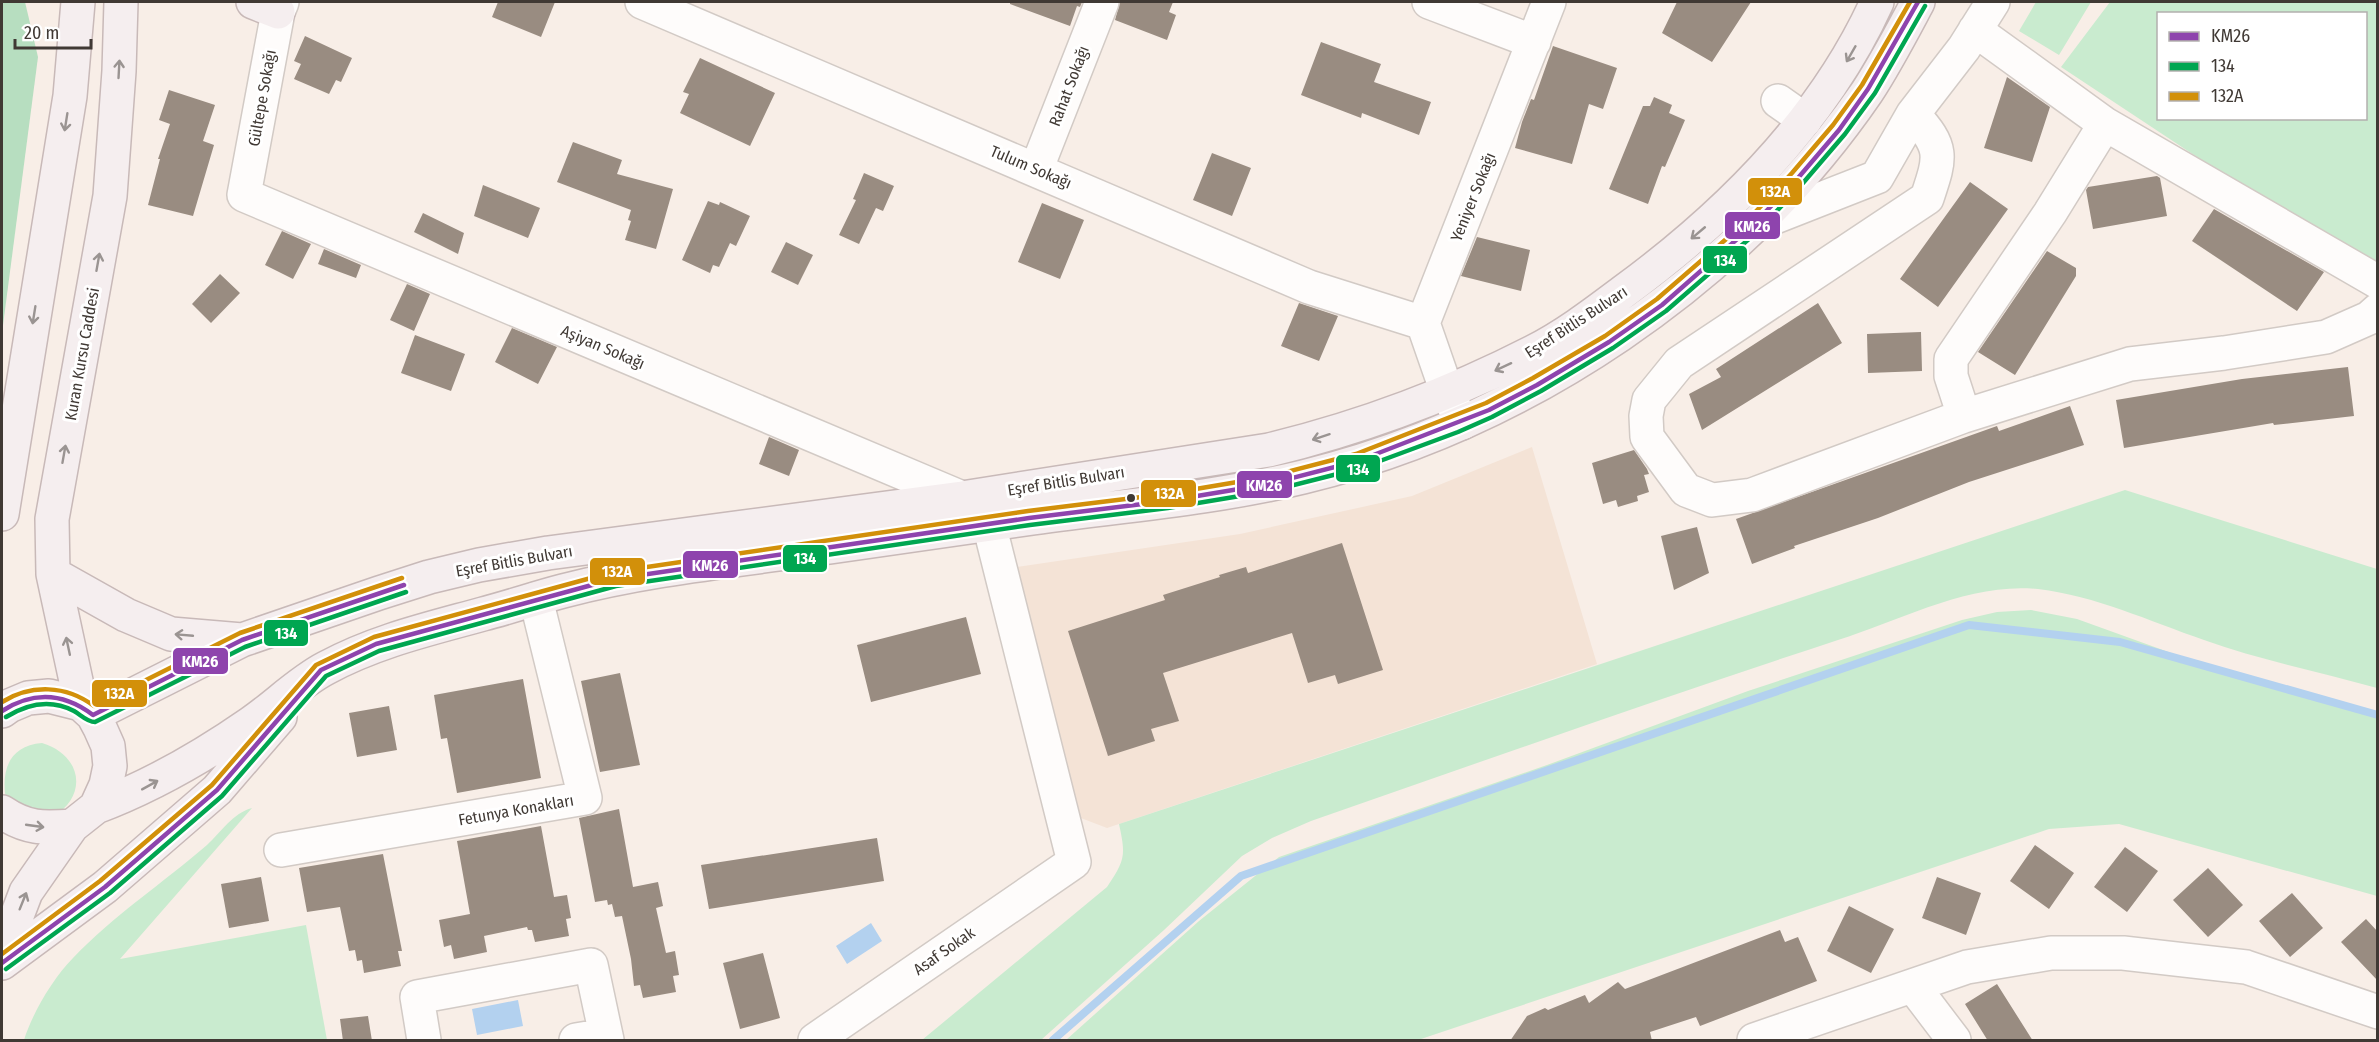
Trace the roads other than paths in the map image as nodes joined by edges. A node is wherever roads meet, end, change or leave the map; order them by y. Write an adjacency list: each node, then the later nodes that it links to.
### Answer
1 (78, 2): 27 (main road, one-way to 27)
2 (121, 2): 29 (main road, Kuran Kursu Caddesi, one-way to 2)
3 (642, 2): 17 (street, Tulum Sokağı)
4 (1102, 2): 17 (street, Rahat Sokağı)
5 (1429, 2): 12 (street)
6 (1548, 2): 12 (street, Yeniyer Sokağı)
7 (1877, 2): 15 (main road, Eşref Bitlis Bulvarı, one-way to 15)
8 (1918, 2): 19 (main road, Eşref Bitlis Bulvarı)
9 (1993, 2): 11 (street)
10 (271, 5): 18 (street, Gültepe Sokağı)
11 (1975, 30): 14 (street); 16 (street)
12 (1534, 42): 22 (street, Yeniyer Sokağı)
13 (1778, 101): 15 (street)
14 (1913, 114): 19 (street); 24 (street)
15 (1805, 120): 23 (main road, Eşref Bitlis Bulvarı, one-way to 23)
16 (2104, 124): 20 (street); 24 (street)
17 (1036, 170): 22 (street, Tulum Sokağı)
18 (244, 195): 26 (street, Aşiyan Sokağı)
19 (1752, 226): 25 (main road, Eşref Bitlis Bulvarı)
20 (2378, 282)
21 (2378, 310): 24 (street)
22 (1423, 323): 23 (street)
23 (1447, 392): 25 (street); 26 (main road, Eşref Bitlis Bulvarı, one-way to 26)
24 (1964, 416)
25 (1461, 423): 28 (main road, Eşref Bitlis Bulvarı)
26 (962, 498): 31 (main road, Eşref Bitlis Bulvarı)
27 (2, 514)
28 (989, 524): 30 (main road, Eşref Bitlis Bulvarı); 45 (street, Asaf Sokak)
29 (53, 574): 31 (main road, one-way to 29); 33 (main road, Kuran Kursu Caddesi, one-way to 29)
30 (536, 599): 32 (main road, Eşref Bitlis Bulvarı); 37 (street, Fetunya Konakları)
31 (242, 640): 33 (main road, Eşref Bitlis Bulvarı)
32 (321, 670): 36 (main road, one-way to 32); 39 (main road)
33 (87, 709): 34 (main road); 36 (main road, Kuran Kursu Caddesi)
34 (2, 711)
35 (2, 812): 36 (main road, one-way to 36)
36 (84, 816): 38 (main road, Kuran Kursu Caddesi, one-way to 36)
37 (281, 850)
38 (2, 956)
39 (2, 963)
40 (1913, 986): 41 (street); 42 (street); 47 (street)
41 (2378, 1012)
42 (1790, 1036): 46 (street)
43 (596, 1039): 44 (street)
44 (424, 1041)
45 (814, 1041)
46 (1754, 1041)
47 (1954, 1041)

